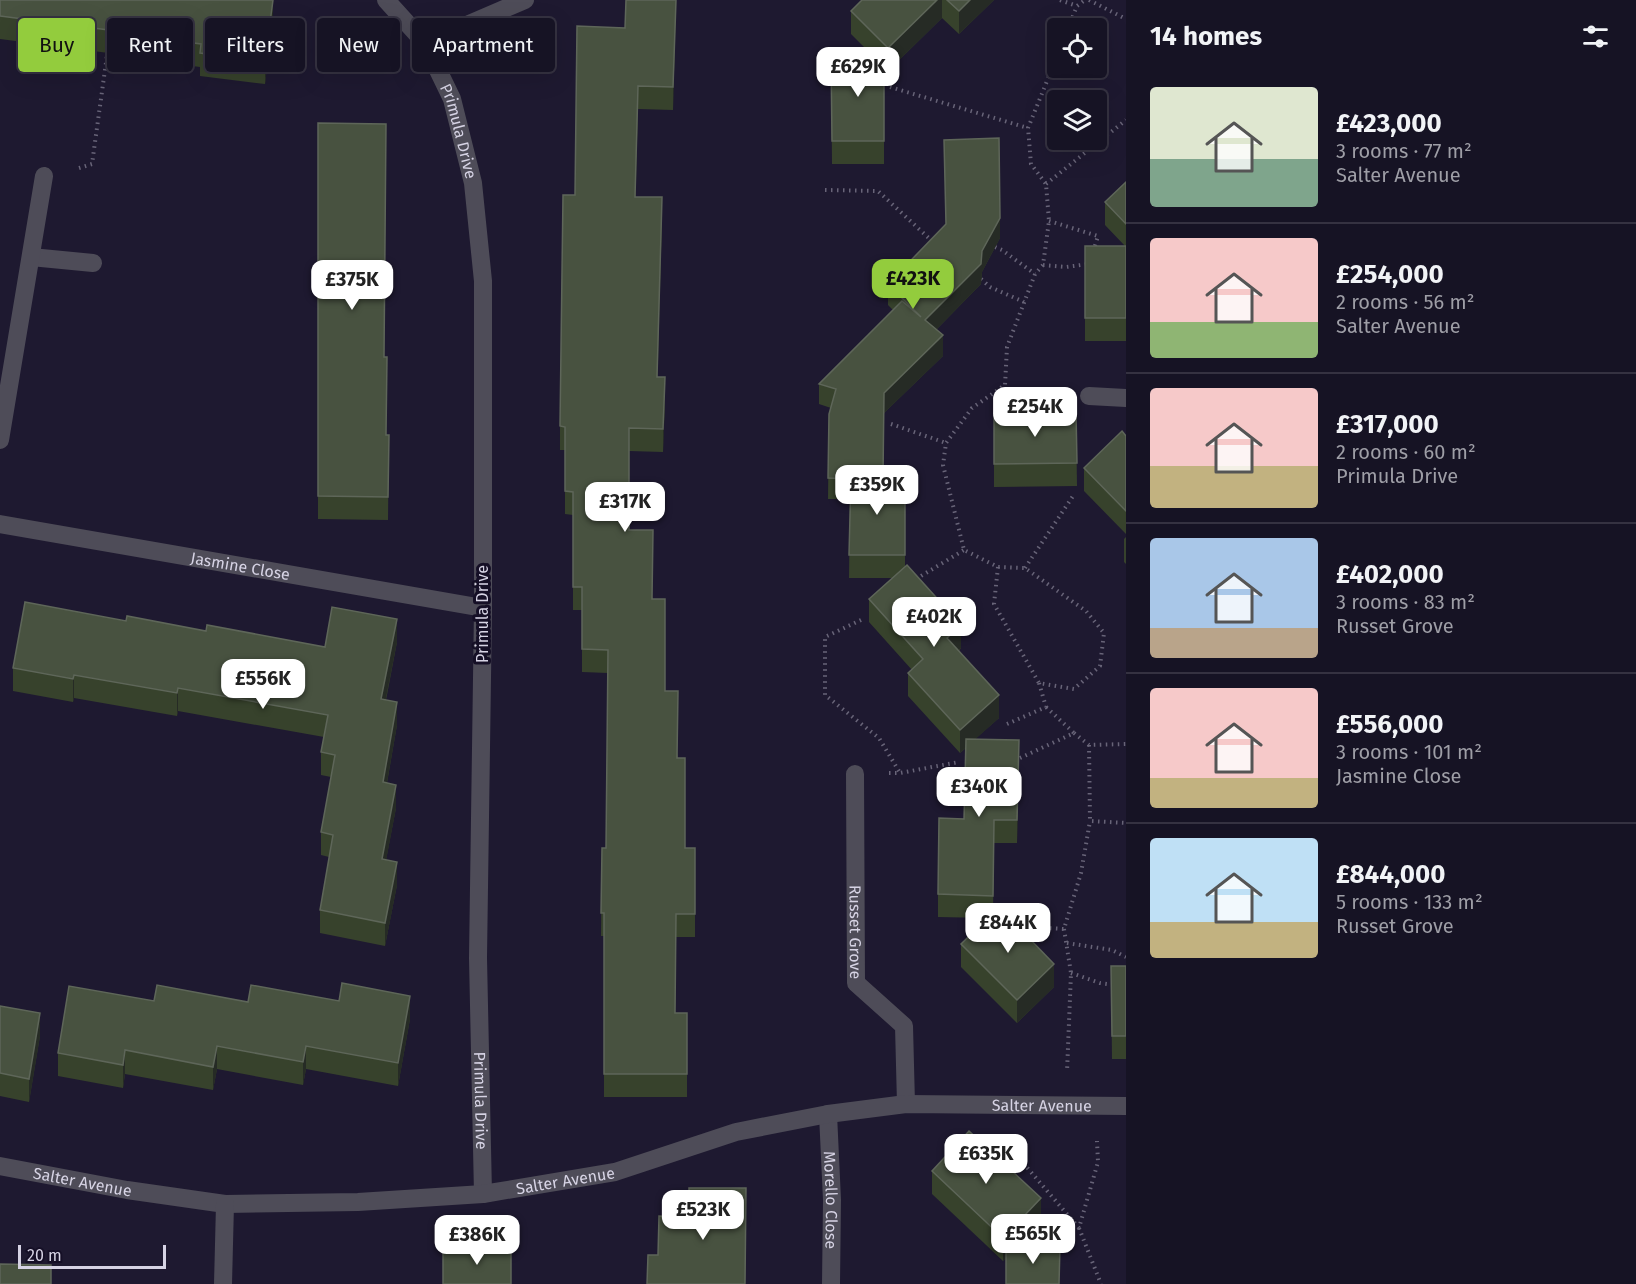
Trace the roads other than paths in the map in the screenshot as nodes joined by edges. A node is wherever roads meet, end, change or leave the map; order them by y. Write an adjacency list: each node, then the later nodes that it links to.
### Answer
1 (386, 0): 4 (street, Primula Drive)
2 (525, 0): 3 (street)
3 (483, 18)
4 (412, 29)
5 (439, 72): 13 (street, Primula Drive)
6 (44, 176): 7 (street)
7 (30, 257): 8 (street); 11 (street)
8 (93, 263)
9 (1089, 396): 10 (street)
10 (1126, 398)
11 (0, 440)
12 (0, 524): 13 (street, Jasmine Close)
13 (483, 608): 19 (street, Primula Drive)
14 (855, 774): 15 (street, Russet Grove)
15 (906, 1104): 16 (street, Salter Avenue); 17 (street, Salter Avenue)
16 (1126, 1106)
17 (828, 1114): 19 (street, Salter Avenue); 22 (street, Morello Close)
18 (0, 1166): 20 (street, Salter Avenue)
19 (483, 1194): 20 (street, Salter Avenue)
20 (225, 1204): 21 (street)
21 (224, 1284)
22 (831, 1284)

